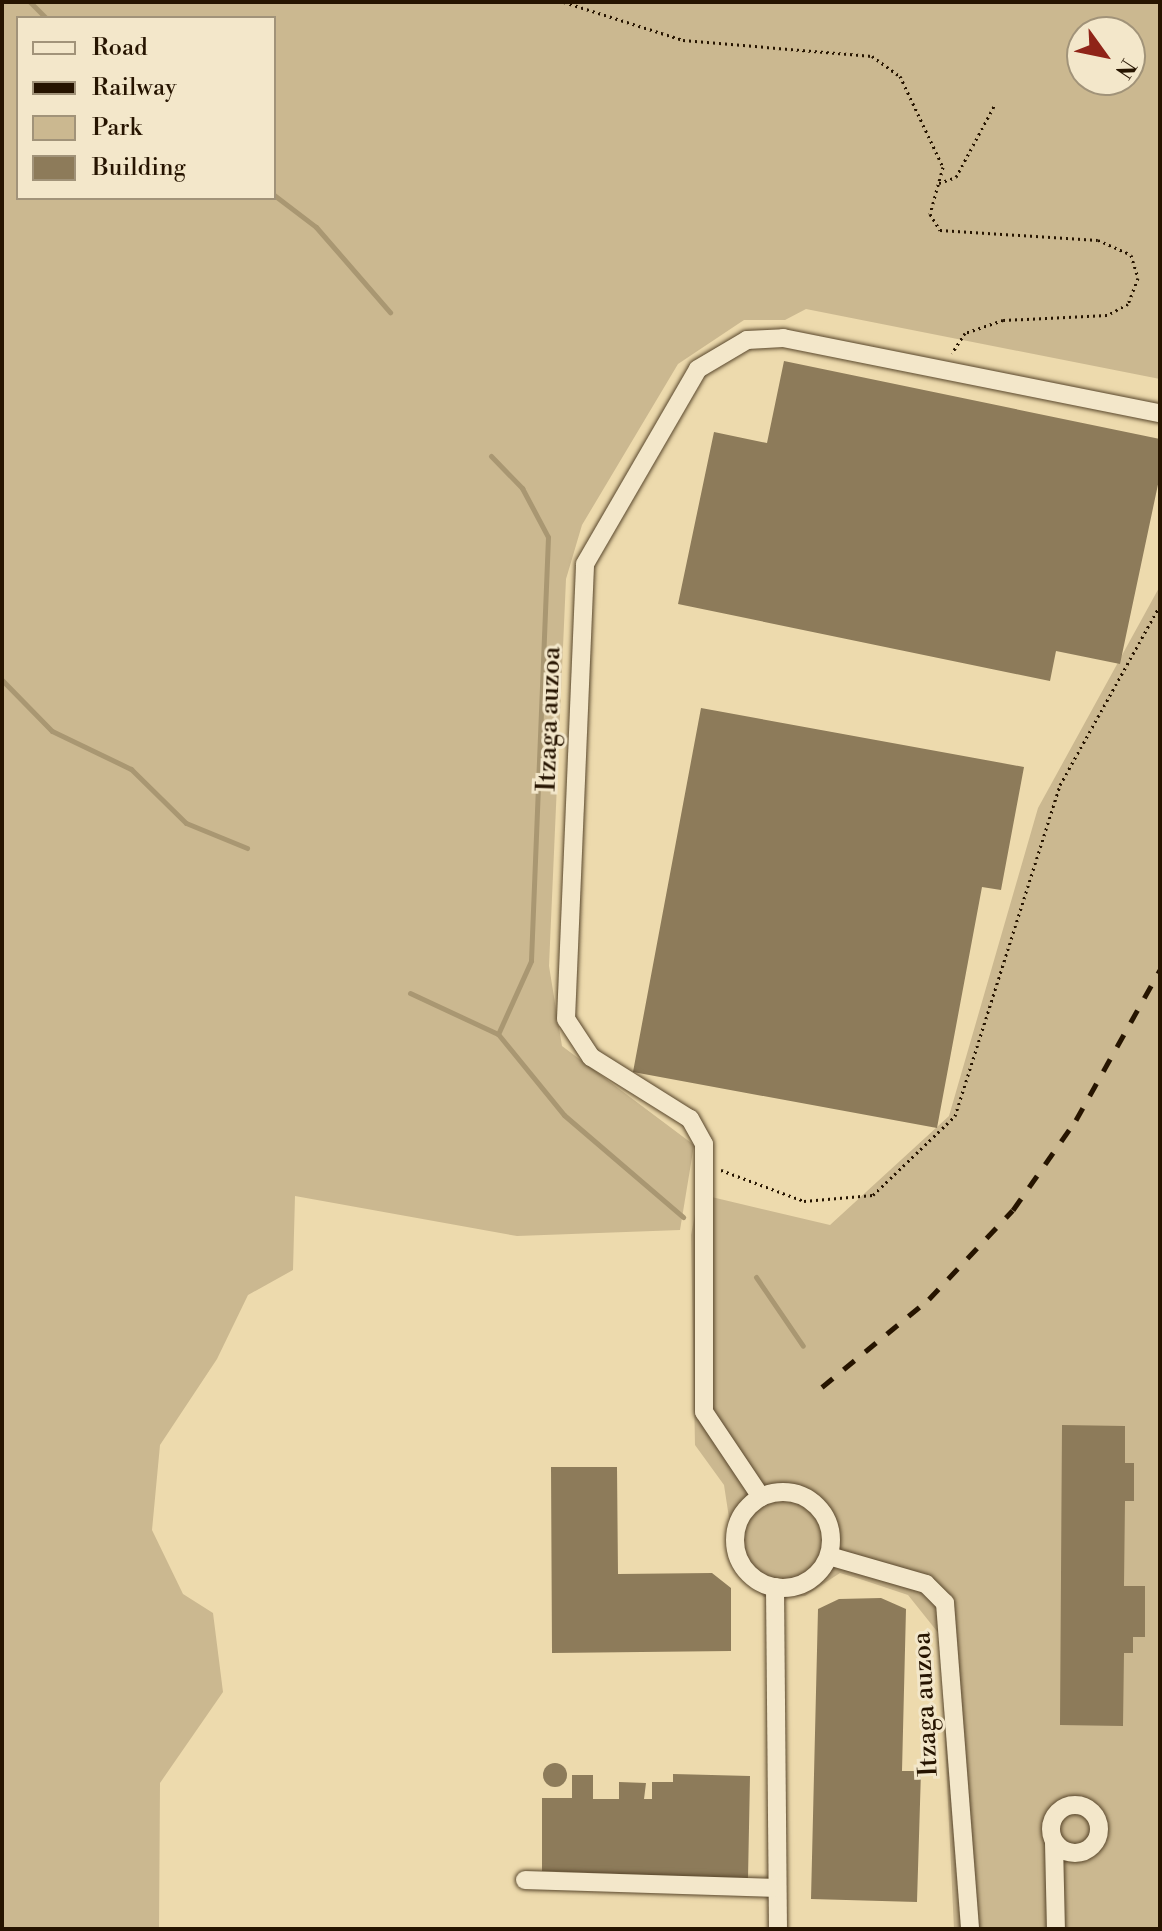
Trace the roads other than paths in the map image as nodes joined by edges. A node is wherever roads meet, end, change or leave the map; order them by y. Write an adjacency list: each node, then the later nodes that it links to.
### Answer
1 (1160, 413): 2 (street, Itzaga auzoa)
2 (761, 1497): 3 (street); 4 (street)
3 (829, 1556): 4 (street); 9 (street, Itzaga auzoa)
4 (775, 1587): 7 (street)
5 (1054, 1843): 10 (street)
6 (525, 1880): 7 (street)
7 (777, 1888): 8 (street)
8 (778, 1929)
9 (970, 1929)
10 (1056, 1929)

